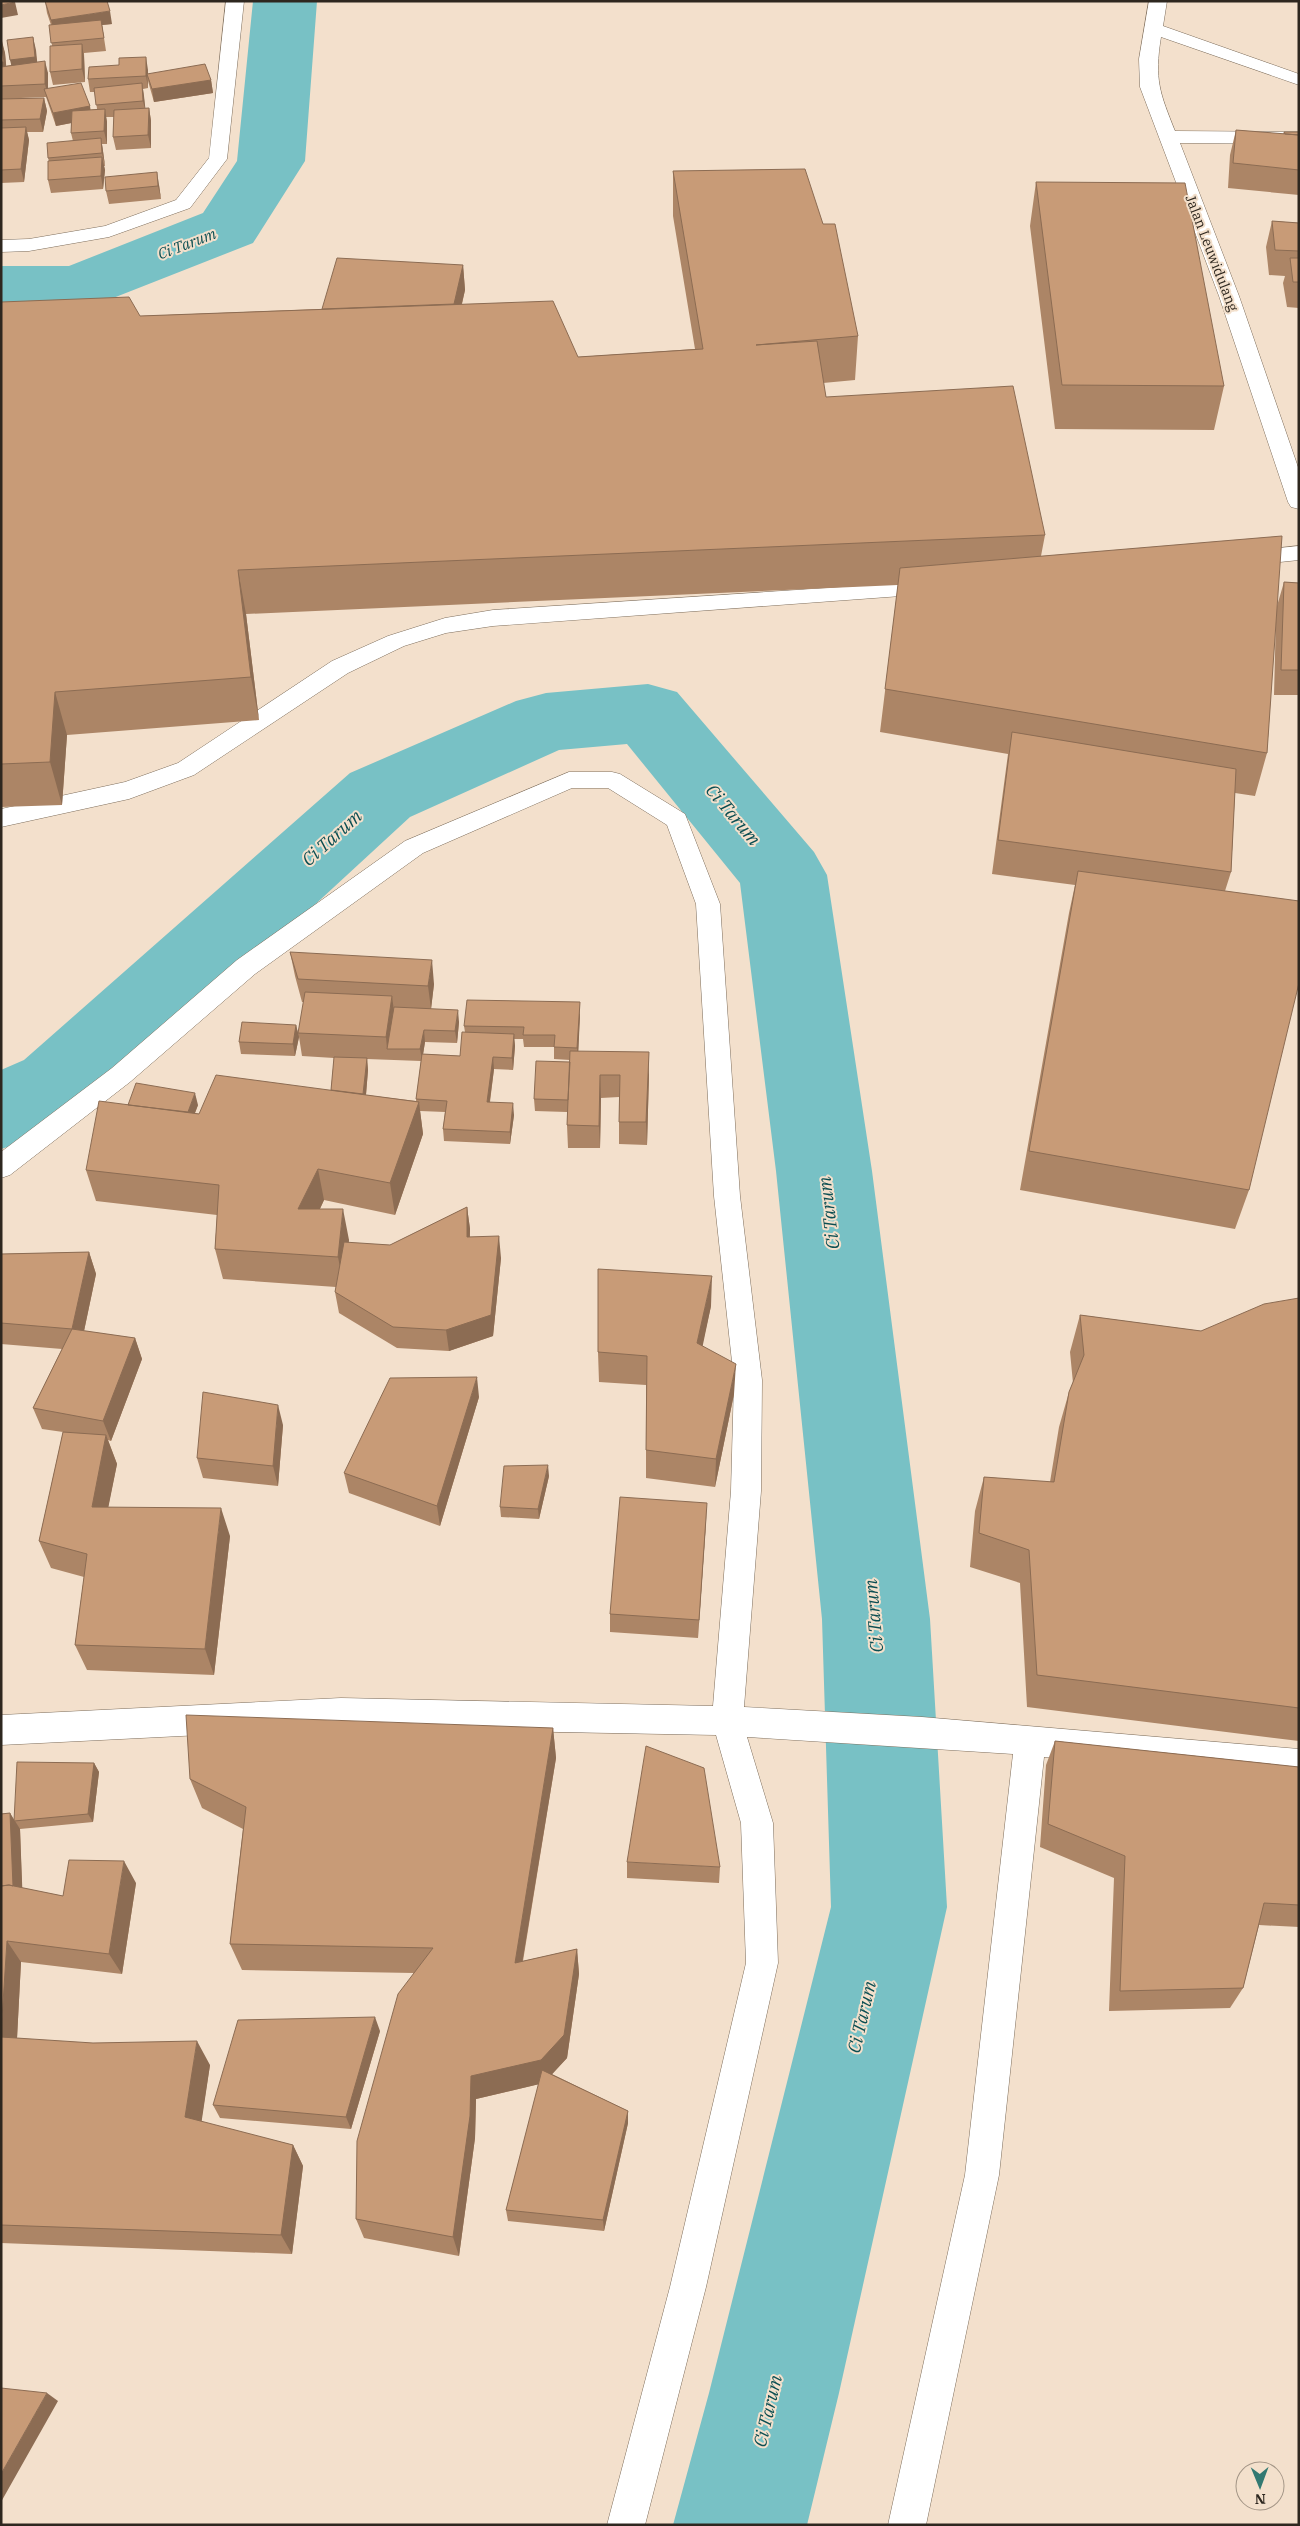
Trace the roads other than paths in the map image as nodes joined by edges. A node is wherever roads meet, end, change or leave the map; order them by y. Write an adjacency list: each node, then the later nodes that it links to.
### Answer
1 (235, 1): 7 (street)
2 (1158, 1): 3 (street, Jalan Leuwidulang)
3 (1152, 28): 4 (street); 5 (street, Jalan Leuwidulang)
4 (1299, 80)
5 (1167, 137): 6 (street); 8 (street, Jalan Leuwidulang)
6 (1299, 138)
7 (1, 246)
8 (1299, 502)
9 (1299, 553): 10 (street)
10 (1221, 561)
11 (954, 587): 12 (street)
12 (1, 818)
13 (1, 1167): 14 (street)
14 (738, 1722): 15 (street); 16 (street); 18 (street)
15 (1, 1730)
16 (1030, 1740): 17 (street); 19 (street)
17 (1299, 1764)
18 (626, 2525)
19 (908, 2525)

